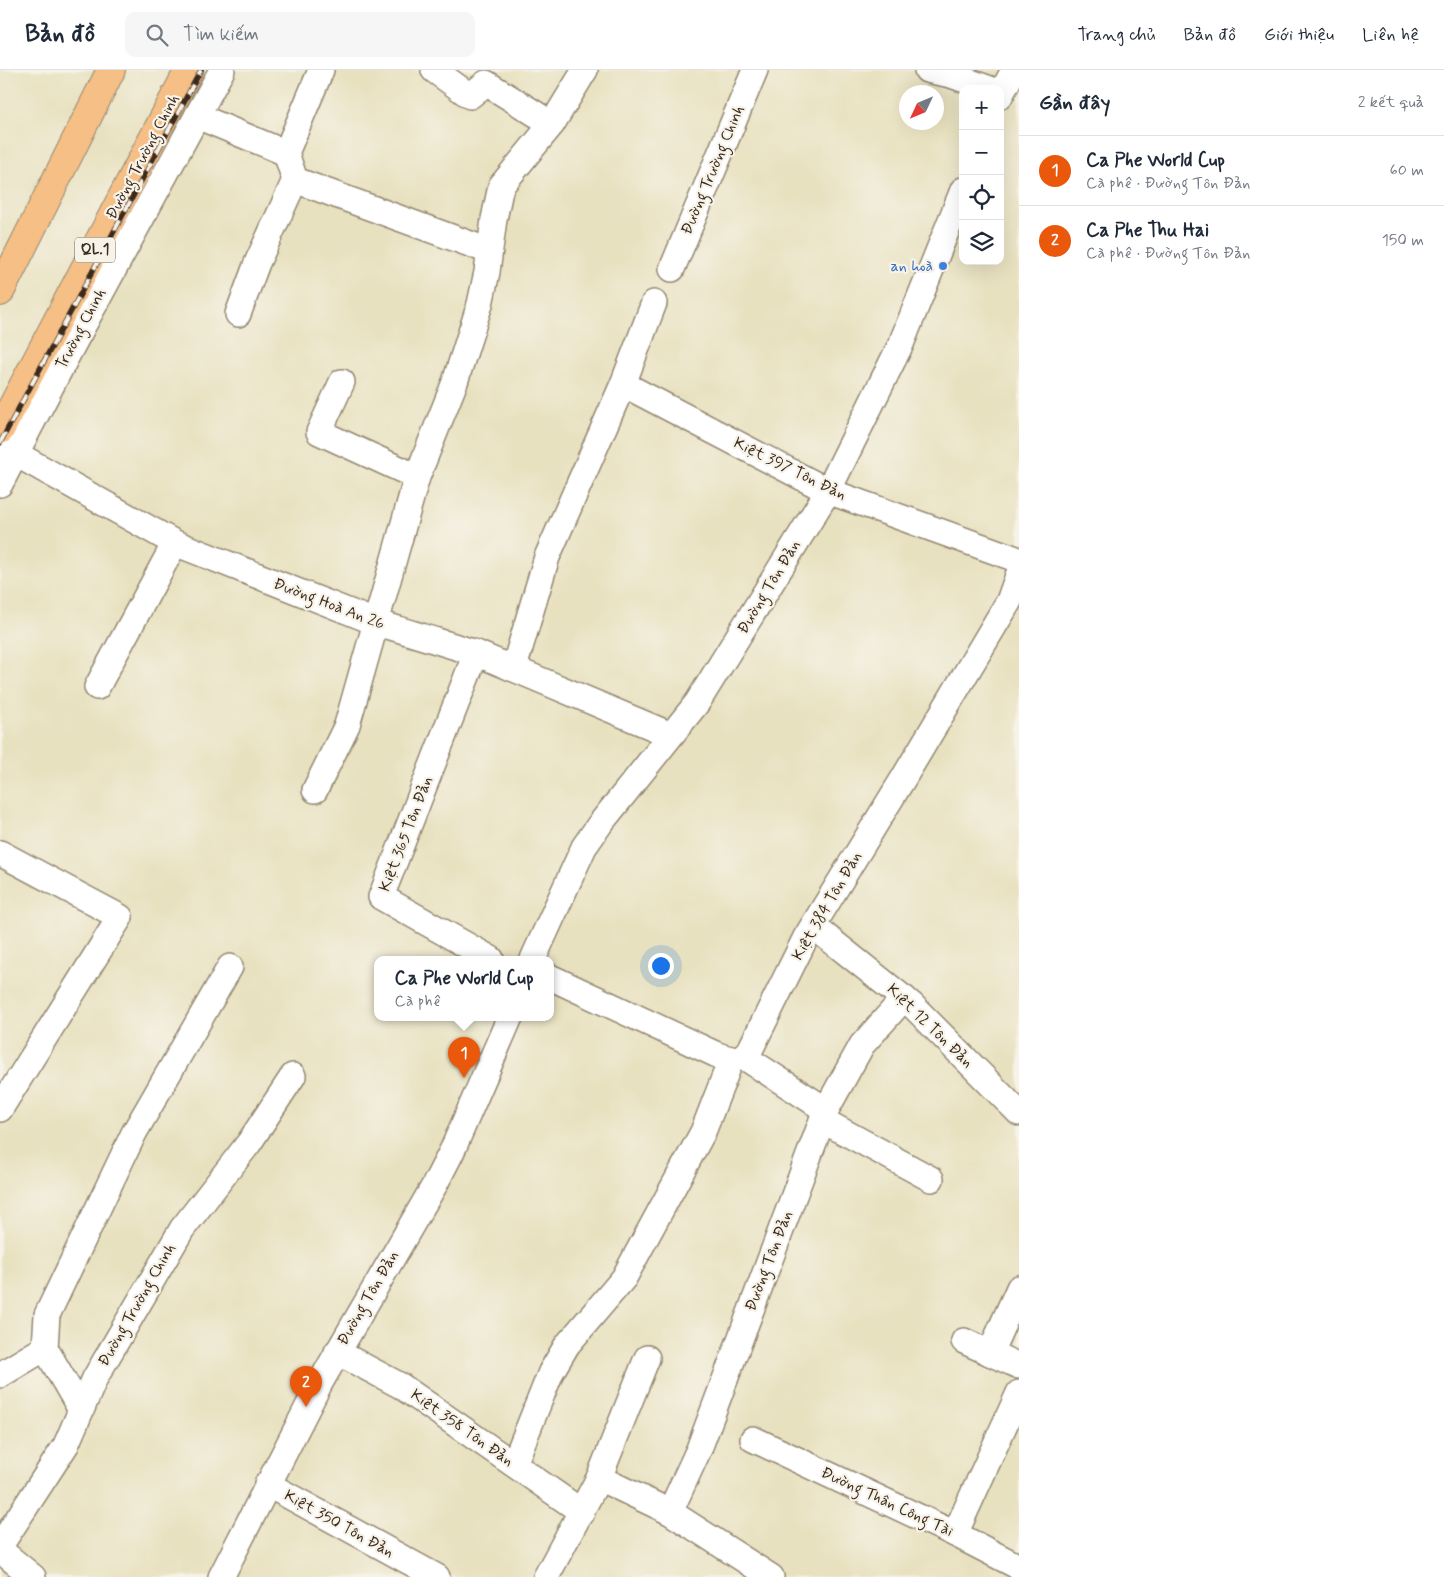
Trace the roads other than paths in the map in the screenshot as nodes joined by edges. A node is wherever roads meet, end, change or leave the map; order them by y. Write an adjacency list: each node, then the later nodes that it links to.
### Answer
1 (111, 70): 19 (highway)
2 (189, 70): 24 (highway, Đường Trường Chinh / QL.1)
3 (222, 70): 12 (street, Trường Chinh)
4 (321, 70): 14 (street)
5 (434, 70): 13 (street)
6 (585, 70): 13 (street)
7 (755, 70): 18 (street, Đường Trường Chinh)
8 (927, 70): 10 (street)
9 (1014, 70): 11 (street)
10 (978, 85)
11 (1004, 90)
12 (197, 116): 14 (street); 24 (street, Trường Chinh)
13 (552, 124): 17 (street)
14 (286, 153): 15 (street)
15 (295, 180): 17 (street); 21 (street)
16 (959, 200): 27 (street, Đường Tôn Đản)
17 (489, 251): 25 (street)
18 (672, 269)
19 (0, 292)
20 (654, 303): 23 (street)
21 (238, 314)
22 (342, 382): 25 (street)
23 (623, 384): 27 (street, Kiệt 397 Tôn Đản); 34 (street)
24 (4, 436): 26 (street, Trường Chinh); 28 (street, Đường Hoà An 26)
25 (417, 477): 32 (street)
26 (0, 484)
27 (828, 491): 29 (street, Kiệt 397 Tôn Đản); 36 (street, Đường Tôn Đản)
28 (175, 543): 32 (street, Đường Hoà An 26); 35 (street)
29 (1019, 560)
30 (1019, 573): 31 (street, Kiệt 384 Tôn Đản)
31 (1014, 604): 39 (street, Kiệt 384 Tôn Đản)
32 (375, 622): 33 (street, Đường Hoà An 26); 37 (street)
33 (476, 653): 34 (street, Đường Hoà An 26); 40 (street, Kiệt 365 Tôn Đản)
34 (514, 668): 36 (street, Đường Hoà An 26)
35 (97, 687)
36 (671, 735): 41 (street, Đường Tôn Đản)
37 (315, 790)
38 (0, 853): 48 (street)
39 (813, 926): 44 (street, Kiệt 12 Tôn Đản); 46 (street, Kiệt 384 Tôn Đản)
40 (486, 956)
41 (535, 956)
42 (230, 967): 54 (street)
43 (554, 979): 46 (street)
44 (904, 998): 49 (street, Kiệt 12 Tôn Đản); 50 (street, Đường Tôn Đản)
45 (508, 1021): 55 (street, Đường Tôn Đản)
46 (737, 1058): 50 (street); 63 (street)
47 (293, 1076): 61 (street, Đường Trường Chinh)
48 (0, 1109)
49 (1019, 1113)
50 (824, 1115): 51 (street); 67 (street, Đường Tôn Đản)
51 (931, 1179)
52 (1019, 1288): 56 (street)
53 (964, 1341): 56 (street)
54 (45, 1348): 59 (street); 61 (street)
55 (337, 1352): 63 (street, Kiệt 358 Tôn Đản); 65 (street, Đường Tôn Đản)
56 (990, 1353): 58 (street)
57 (647, 1358): 64 (street)
58 (1019, 1366)
59 (0, 1375)
60 (1019, 1393): 68 (street)
61 (81, 1410): 69 (street, Đường Trường Chinh)
62 (753, 1439): 68 (street, Đường Thân Công Tài)
63 (514, 1464): 66 (street, Kiệt 358 Tôn Đản)
64 (599, 1478): 66 (street); 67 (street)
65 (267, 1484): 73 (street, Đường Tôn Đản); 74 (street, Kiệt 350 Tôn Đản)
66 (582, 1512): 75 (street)
67 (670, 1512): 76 (street)
68 (955, 1534): 71 (street, Đường Thân Công Tài)
69 (0, 1546)
70 (0, 1550): 72 (street)
71 (1008, 1568)
72 (33, 1577)
73 (221, 1577)
74 (438, 1577)
75 (546, 1577)
76 (771, 1577)

